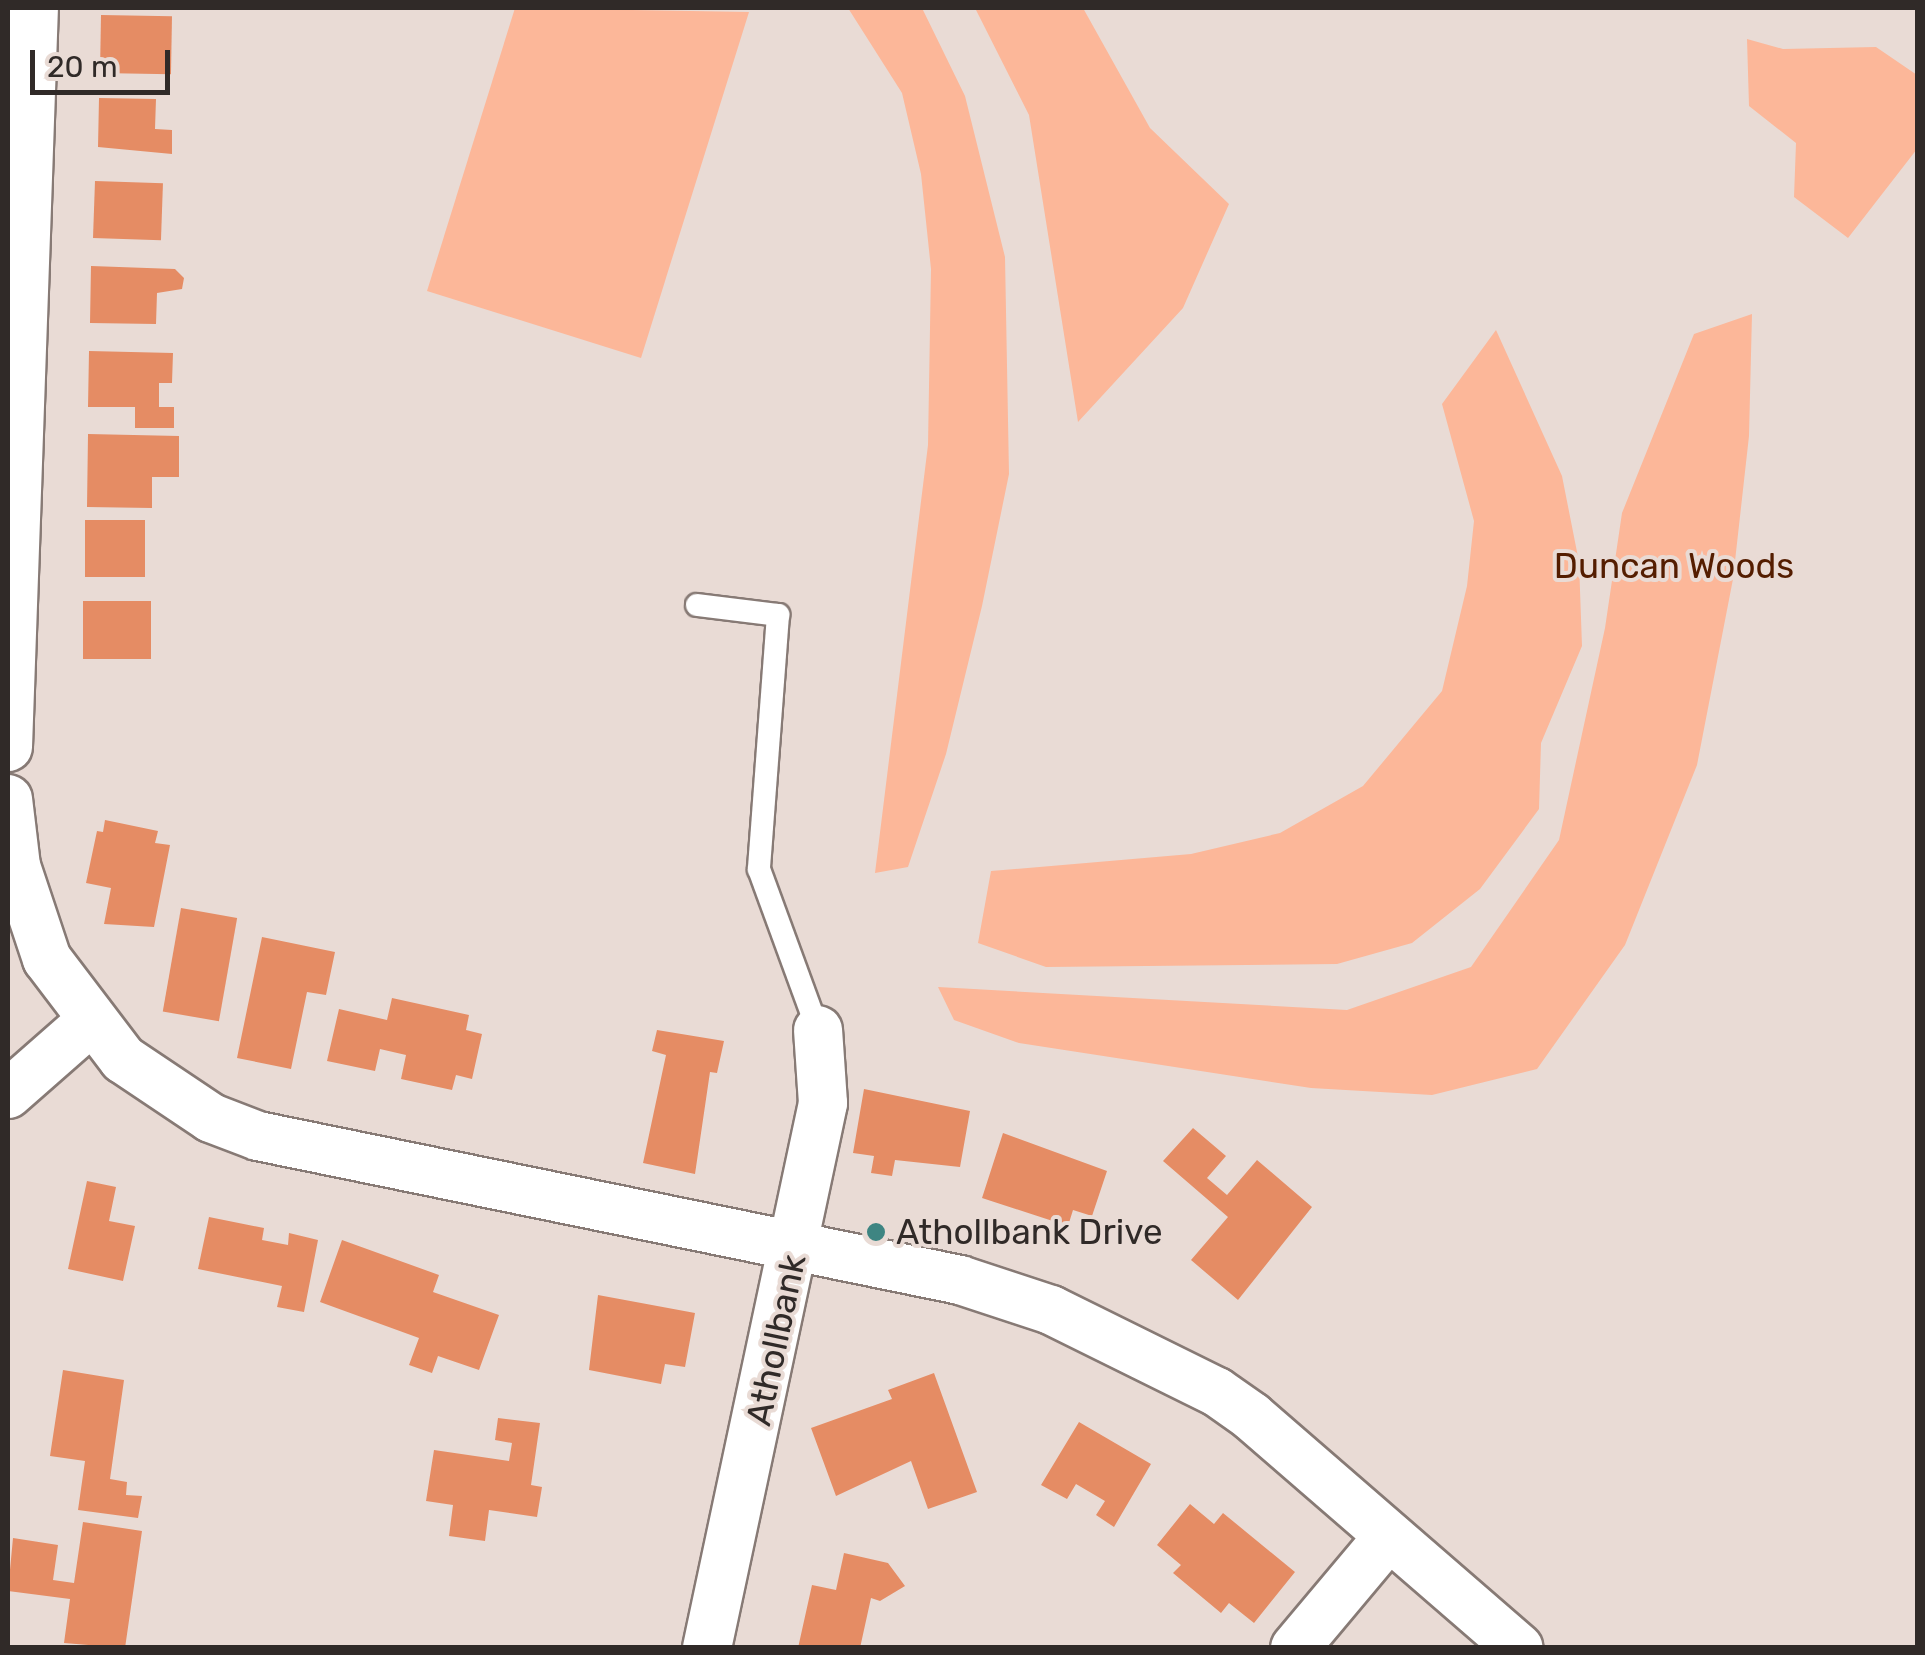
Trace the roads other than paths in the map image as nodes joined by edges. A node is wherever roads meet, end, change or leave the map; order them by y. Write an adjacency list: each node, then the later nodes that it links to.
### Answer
1 (34, 8): 3 (street)
2 (697, 605): 7 (lane)
3 (10, 615): 4 (street)
4 (8, 747)
5 (8, 798): 6 (street)
6 (91, 1021): 8 (street); 9 (street)
7 (818, 1030): 9 (street, Athollbank)
8 (8, 1094)
9 (796, 1247): 10 (street); 11 (street, Athollbank)
10 (1389, 1536): 12 (street); 13 (street)
11 (706, 1648)
12 (1295, 1648)
13 (1519, 1648)

